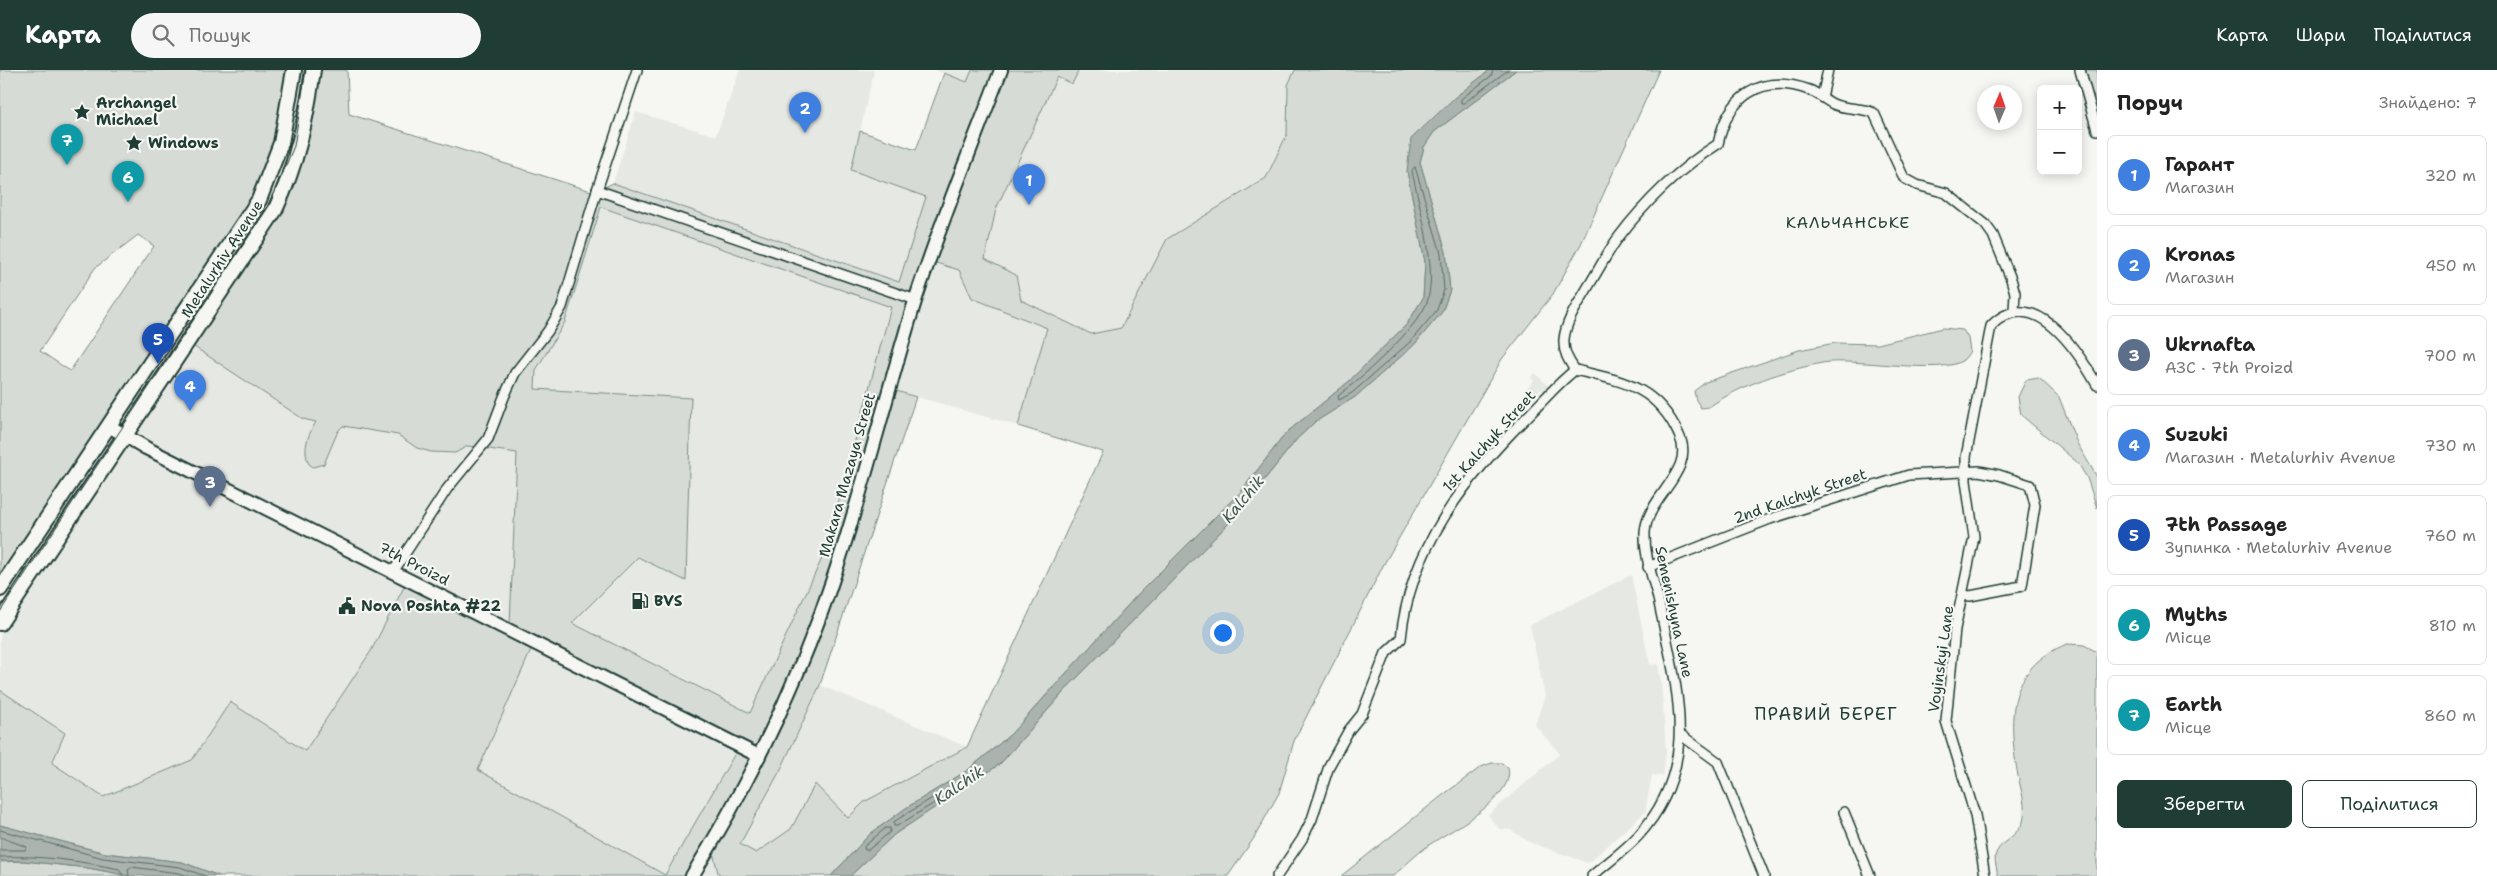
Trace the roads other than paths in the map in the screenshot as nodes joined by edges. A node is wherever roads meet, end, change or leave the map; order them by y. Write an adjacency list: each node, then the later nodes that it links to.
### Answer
1 (294, 70): 14 (main road, Metalurhiv Avenue)
2 (313, 70): 15 (main road, Metalurhiv Avenue)
3 (637, 70): 9 (street)
4 (1001, 70): 10 (main road, Makara Mazaya Street)
5 (1828, 70): 7 (street)
6 (2080, 70): 8 (street)
7 (1822, 97): 11 (street); 12 (street)
8 (2097, 130)
9 (597, 190): 10 (street); 18 (street)
10 (916, 300): 23 (main road, Makara Mazaya Street)
11 (2014, 311): 13 (street); 16 (street)
12 (1576, 370): 17 (street, Semenishyna Lane); 26 (street, 1st Kalchyk Street)
13 (2097, 385)
14 (109, 426): 15 (main road, 7th Proizd); 19 (main road, Metalurhiv Avenue)
15 (125, 437): 18 (main road, 7th Proizd); 21 (main road, Metalurhiv Avenue)
16 (1966, 471): 17 (street, 2nd Kalchyk Street); 20 (street, Voyinskyi Lane); 20 (street, 2nd Kalchyk Street)
17 (1648, 567): 22 (street, Semenishyna Lane)
18 (393, 572): 23 (main road, 7th Proizd)
19 (0, 589)
20 (1963, 595): 30 (street, Voyinskyi Lane)
21 (0, 623)
22 (1681, 735): 27 (street, Semenishyna Lane); 28 (street)
23 (759, 756): 25 (main road, Makara Mazaya Street)
24 (1844, 812): 29 (street)
25 (692, 876)
26 (1277, 876)
27 (1592, 876)
28 (1764, 876)
29 (1870, 876)
30 (1985, 876)

